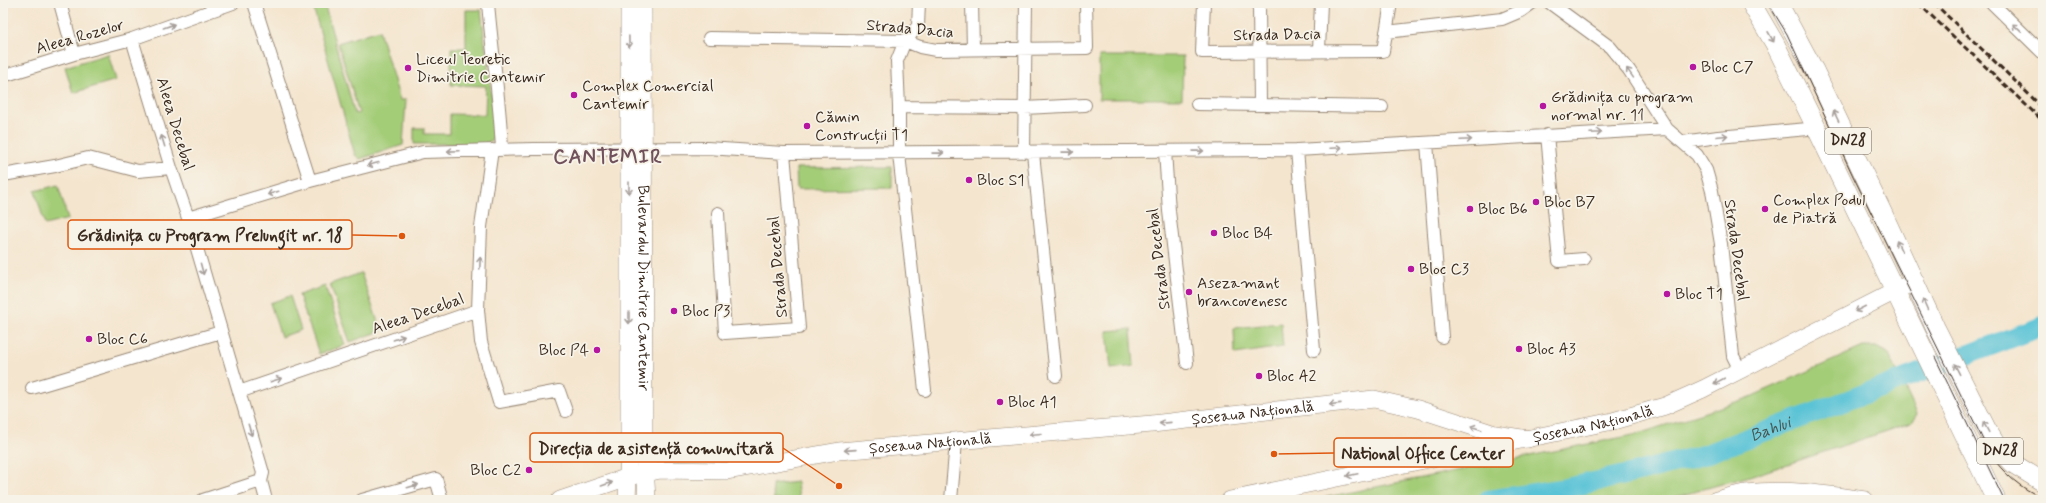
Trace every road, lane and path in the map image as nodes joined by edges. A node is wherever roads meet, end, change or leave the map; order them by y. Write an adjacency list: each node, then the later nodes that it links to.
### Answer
1 (60, 3): 29 (street)
2 (233, 3): 22 (street, Aleea Rozelor, one-way to 2)
3 (254, 3): 51 (street)
4 (488, 3): 43 (street, Aleea Decebal)
5 (629, 3): 42 (main road, Bulevardul Dimitrie Cantemir, one-way to 42)
6 (642, 3): 42 (main road, Bulevardul Dimitrie Cantemir)
7 (919, 3): 23 (street)
8 (972, 3): 24 (street)
9 (1026, 3): 25 (street)
10 (1086, 3): 25 (street, Strada Dacia)
11 (1204, 3): 27 (street, Strada Dacia)
12 (1259, 3): 27 (street)
13 (1320, 3): 26 (street)
14 (1391, 3): 20 (street, Strada Dacia)
15 (1532, 3): 20 (street)
16 (1550, 3): 38 (street, Strada Decebal, one-way to 16)
17 (1751, 3): 37 (main road, DN28, one-way to 37)
18 (1778, 3): 55 (main road, DN28, one-way to 18)
19 (1992, 3): 28 (street, one-way to 19)
20 (1386, 32): 26 (street, Strada Dacia)
21 (710, 38): 23 (street, Strada Dacia)
22 (132, 39): 29 (street, Aleea Rozelor); 49 (street, Aleea Decebal, one-way to 22)
23 (905, 41): 24 (street, Strada Dacia); 35 (street)
24 (973, 49): 25 (street, Strada Dacia)
25 (1025, 49): 36 (street)
26 (1319, 50): 27 (street, Strada Dacia)
27 (1259, 52): 32 (street)
28 (2043, 53)
29 (74, 54): 30 (street, Aleea Rozelor)
30 (3, 76)
31 (1197, 104): 32 (street)
32 (1260, 105): 34 (street)
33 (1085, 106): 36 (street)
34 (1382, 106)
35 (899, 107): 36 (street); 48 (street)
36 (1024, 108): 45 (street)
37 (1815, 125): 41 (street, one-way to 37); 56 (main road, DN28)
38 (1667, 129): 39 (street, one-way to 38); 41 (street, Strada Decebal)
39 (1547, 135): 40 (street, one-way to 39); 54 (street)
40 (1427, 142): 44 (street, one-way to 40); 59 (street)
41 (1683, 142): 62 (street, Strada Decebal)
42 (636, 149): 43 (street); 47 (street); 70 (main road, Bulevardul Dimitrie Cantemir); 71 (main road, Bulevardul Dimitrie Cantemir, one-way to 71)
43 (497, 150): 51 (street, one-way to 51); 57 (street, Aleea Decebal, one-way to 43)
44 (1297, 150): 46 (street, one-way to 44); 60 (street)
45 (1028, 152): 46 (street, one-way to 46); 48 (street, one-way to 45); 63 (street)
46 (1165, 152): 61 (street, Strada Decebal)
47 (784, 154): 48 (street); 52 (street, Strada Decebal)
48 (899, 154): 65 (street)
49 (171, 168): 50 (street); 53 (street, Aleea Decebal)
50 (3, 175)
51 (310, 181): 53 (street, one-way to 53)
52 (718, 214)
53 (188, 218): 58 (street, Aleea Decebal, one-way to 58)
54 (1584, 259)
55 (1915, 282): 56 (main road, Șoseaua Națională); 74 (main road, DN28, one-way to 55)
56 (1895, 291): 62 (main road, Șoseaua Națională, one-way to 62); 72 (main road, DN28)
57 (478, 310): 66 (street, Aleea Decebal, one-way to 57); 67 (street)
58 (221, 332): 64 (street); 66 (street, Aleea Decebal)
59 (1442, 337)
60 (1314, 350)
61 (1187, 363)
62 (1740, 370): 68 (main road, Șoseaua Națională, one-way to 68)
63 (1056, 376)
64 (32, 388)
65 (925, 390)
66 (239, 392): 73 (street, Aleea Decebal, one-way to 73)
67 (566, 410)
68 (1528, 439): 69 (main road, Șoseaua Națională, one-way to 69); 83 (main road, one-way to 83)
69 (956, 442): 70 (main road, Șoseaua Națională, one-way to 70); 82 (street)
70 (645, 472): 71 (main road, Șoseaua Națională); 81 (main road, Bulevardul Dimitrie Cantemir)
71 (628, 477): 79 (main road, Șoseaua Națională, one-way to 71); 80 (main road, Bulevardul Dimitrie Cantemir)
72 (1986, 480): 86 (main road); 87 (main road, DN28)
73 (261, 481): 75 (street); 76 (street, Aleea Decebal)
74 (2043, 482)
75 (203, 500)
76 (266, 500)
77 (362, 500): 78 (street, one-way to 78)
78 (442, 500)
79 (560, 500)
80 (627, 500)
81 (647, 500)
82 (951, 500)
83 (1230, 500)
84 (1716, 500): 85 (main road)
85 (1865, 500)
86 (1980, 500)
87 (1996, 500)

